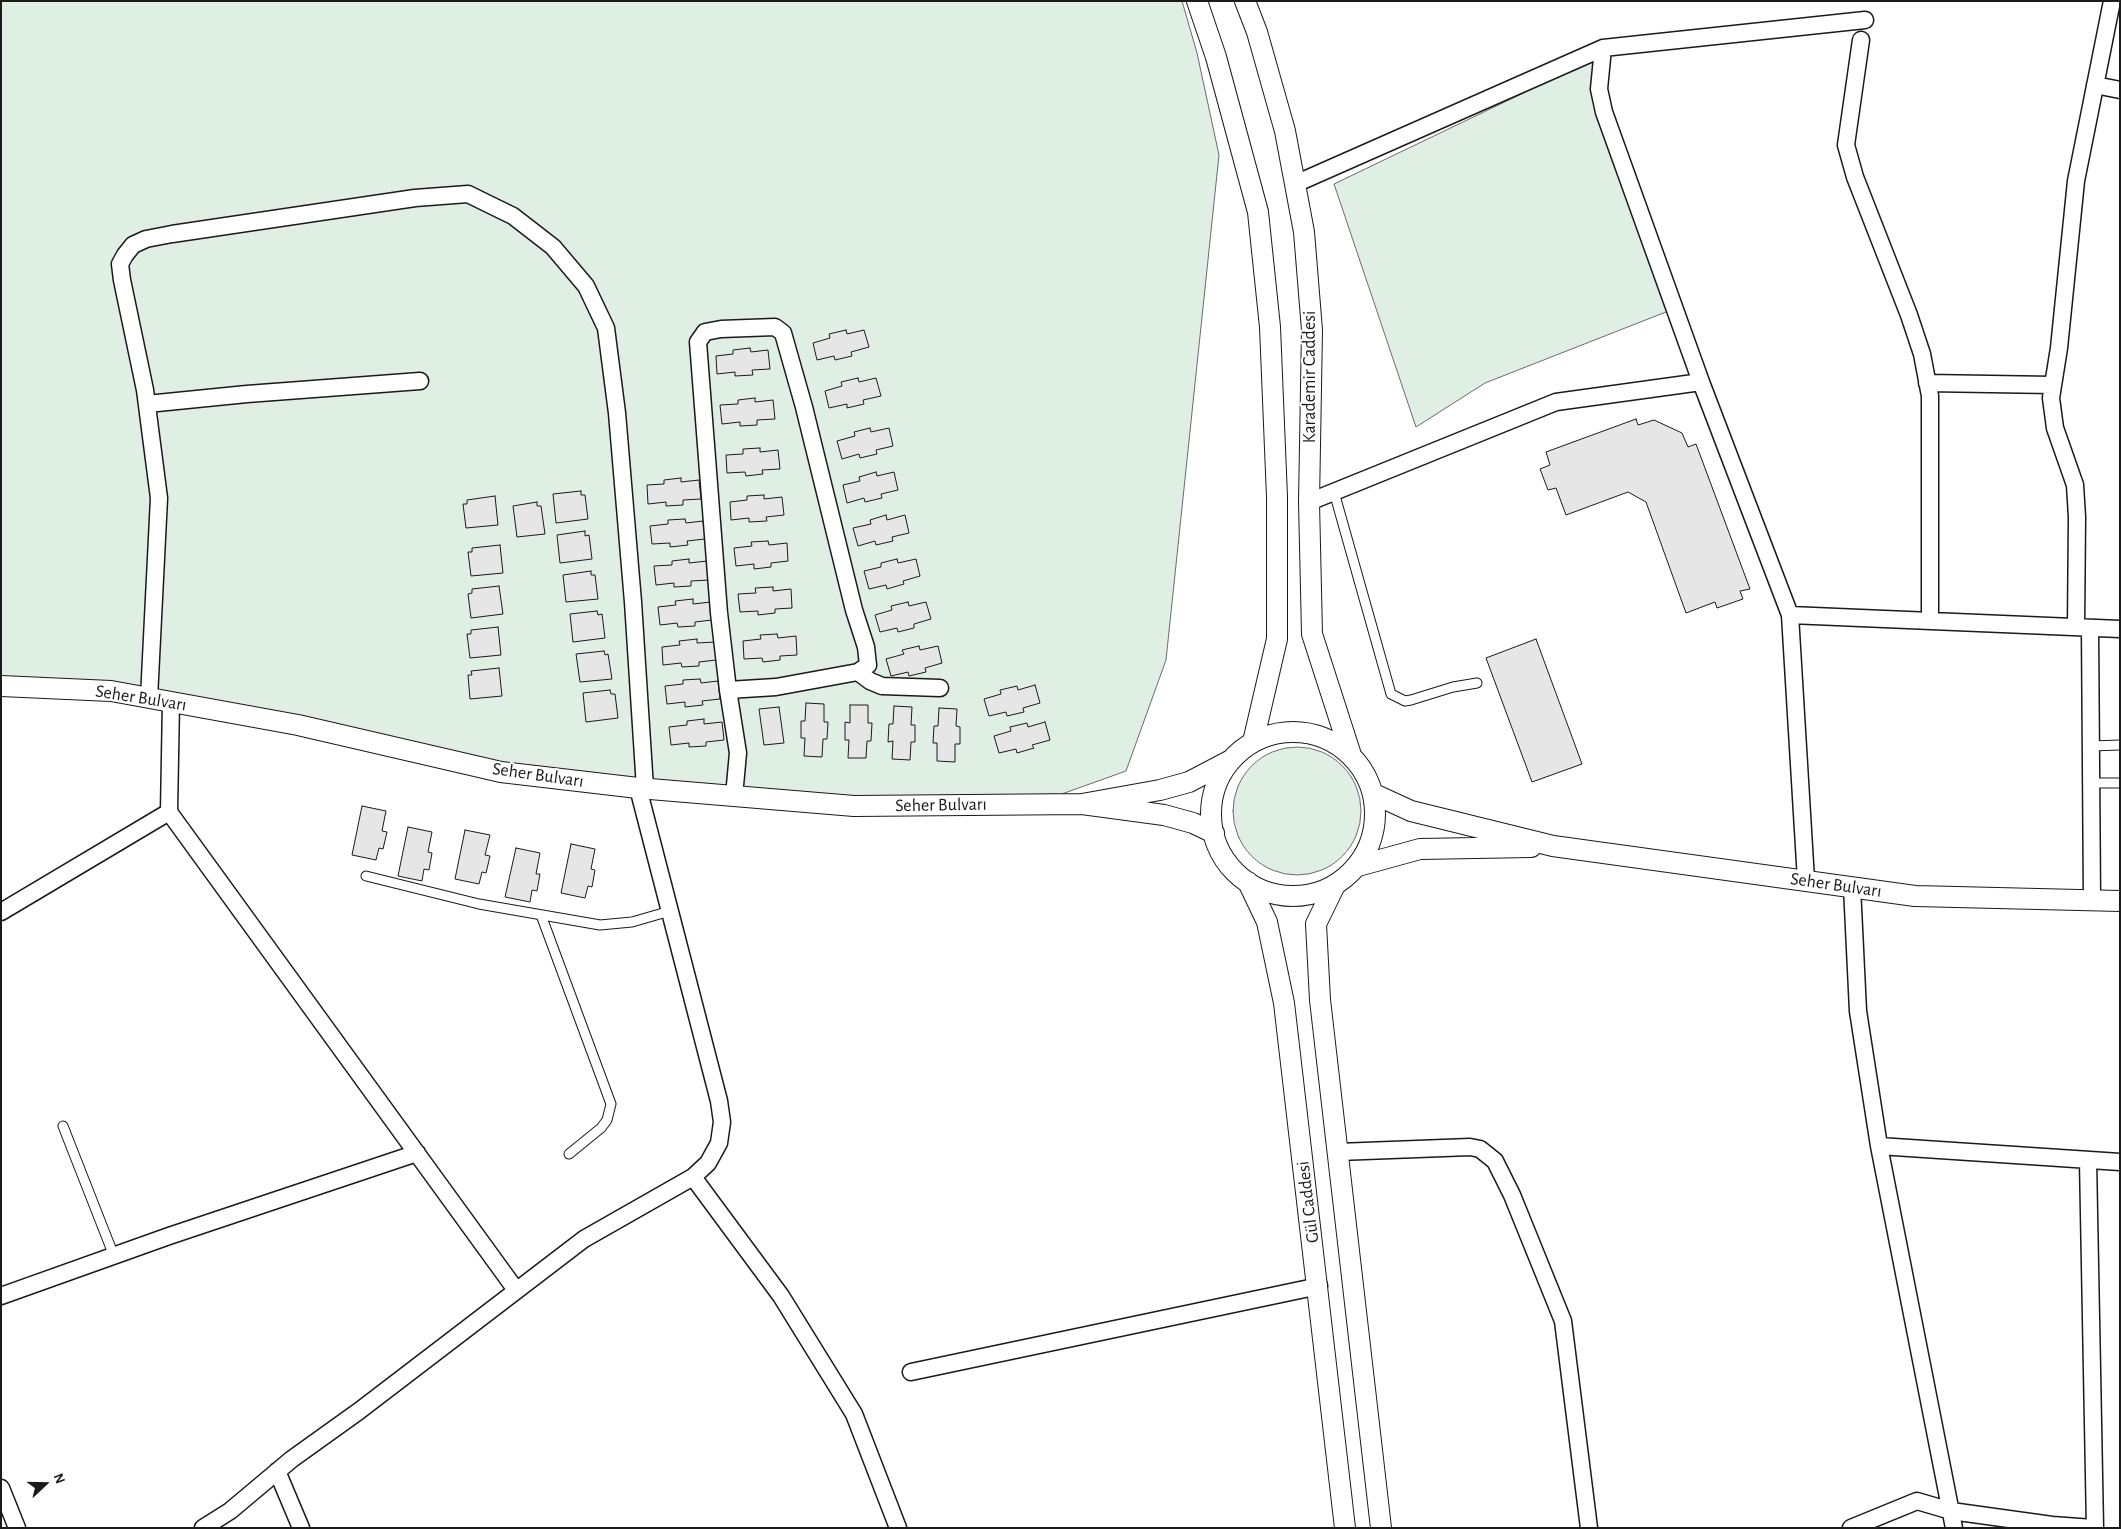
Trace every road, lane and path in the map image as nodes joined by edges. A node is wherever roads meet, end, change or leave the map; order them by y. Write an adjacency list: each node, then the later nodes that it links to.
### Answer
1 (1197, 1): 28 (street, Karademir Caddesi)
2 (1245, 1): 9 (street, Karademir Caddesi)
3 (2112, 1): 7 (street)
4 (1865, 20): 6 (street)
5 (1861, 40): 12 (street)
6 (1603, 48): 9 (street); 11 (street)
7 (2095, 85): 8 (street); 13 (street)
8 (2120, 90)
9 (1295, 184): 16 (street, Karademir Caddesi)
10 (420, 381): 14 (street)
11 (1701, 382): 15 (street); 17 (street)
12 (1927, 383): 13 (street); 18 (street)
13 (2053, 386): 19 (street)
14 (147, 404): 26 (street); 35 (street)
15 (1334, 492): 16 (street); 22 (lane)
16 (1309, 502): 31 (street, Karademir Caddesi)
17 (1790, 615): 18 (street); 44 (street)
18 (1930, 621): 19 (street)
19 (2083, 628): 20 (street); 30 (street)
20 (2120, 629)
21 (858, 672): 24 (street); 25 (street); 25 (street)
22 (1477, 683)
23 (1, 686): 26 (street, Seher Bulvarı)
24 (940, 688)
25 (728, 690): 37 (street)
26 (149, 698): 27 (street, Seher Bulvarı)
27 (171, 702): 35 (street, Seher Bulvarı); 39 (street)
28 (1252, 742): 31 (street); 32 (street)
29 (2120, 745): 30 (lane)
30 (2091, 746): 33 (street)
31 (1351, 755): 36 (street)
32 (1230, 761): 38 (street, Seher Bulvarı); 40 (street)
33 (2091, 783): 34 (lane); 48 (street)
34 (2120, 783)
35 (641, 788): 37 (street, Seher Bulvarı); 51 (street)
36 (1374, 794): 41 (street, Seher Bulvarı); 42 (street)
37 (734, 796): 38 (street, Seher Bulvarı)
38 (1082, 804): 40 (street, Seher Bulvarı)
39 (169, 812): 50 (street); 56 (street)
40 (1214, 833): 45 (street)
41 (1553, 846): 42 (street, Seher Bulvarı); 44 (street, Seher Bulvarı)
42 (1358, 866): 46 (street)
43 (366, 876): 52 (lane)
44 (1806, 880): 47 (street, Seher Bulvarı)
45 (1248, 882): 46 (street); 62 (street, Gül Caddesi)
46 (1335, 885): 55 (street, Gül Caddesi)
47 (1852, 887): 48 (street, Seher Bulvarı); 54 (street)
48 (2092, 901): 49 (street, Seher Bulvarı)
49 (2120, 901)
50 (1, 912)
51 (670, 912): 52 (lane); 60 (street)
52 (541, 915): 57 (lane)
53 (63, 1126): 61 (lane)
54 (1879, 1146): 58 (street); 68 (street)
55 (1338, 1152): 74 (street, Gül Caddesi); 75 (street)
56 (417, 1153): 61 (street); 63 (street)
57 (569, 1154)
58 (2088, 1160): 59 (street); 78 (street)
59 (2120, 1162)
60 (693, 1178): 63 (street); 72 (street)
61 (114, 1256): 64 (street)
62 (1319, 1286): 65 (street); 73 (street, Gül Caddesi)
63 (516, 1290): 66 (street)
64 (1, 1296)
65 (911, 1372)
66 (277, 1471): 70 (street); 71 (street)
67 (1, 1488): 69 (street)
68 (1951, 1511): 76 (street); 77 (street); 78 (street)
69 (17, 1528)
70 (203, 1528)
71 (301, 1528)
72 (898, 1528)
73 (1345, 1528)
74 (1381, 1528)
75 (1589, 1528)
76 (1851, 1528)
77 (1954, 1528)
78 (2094, 1528)

